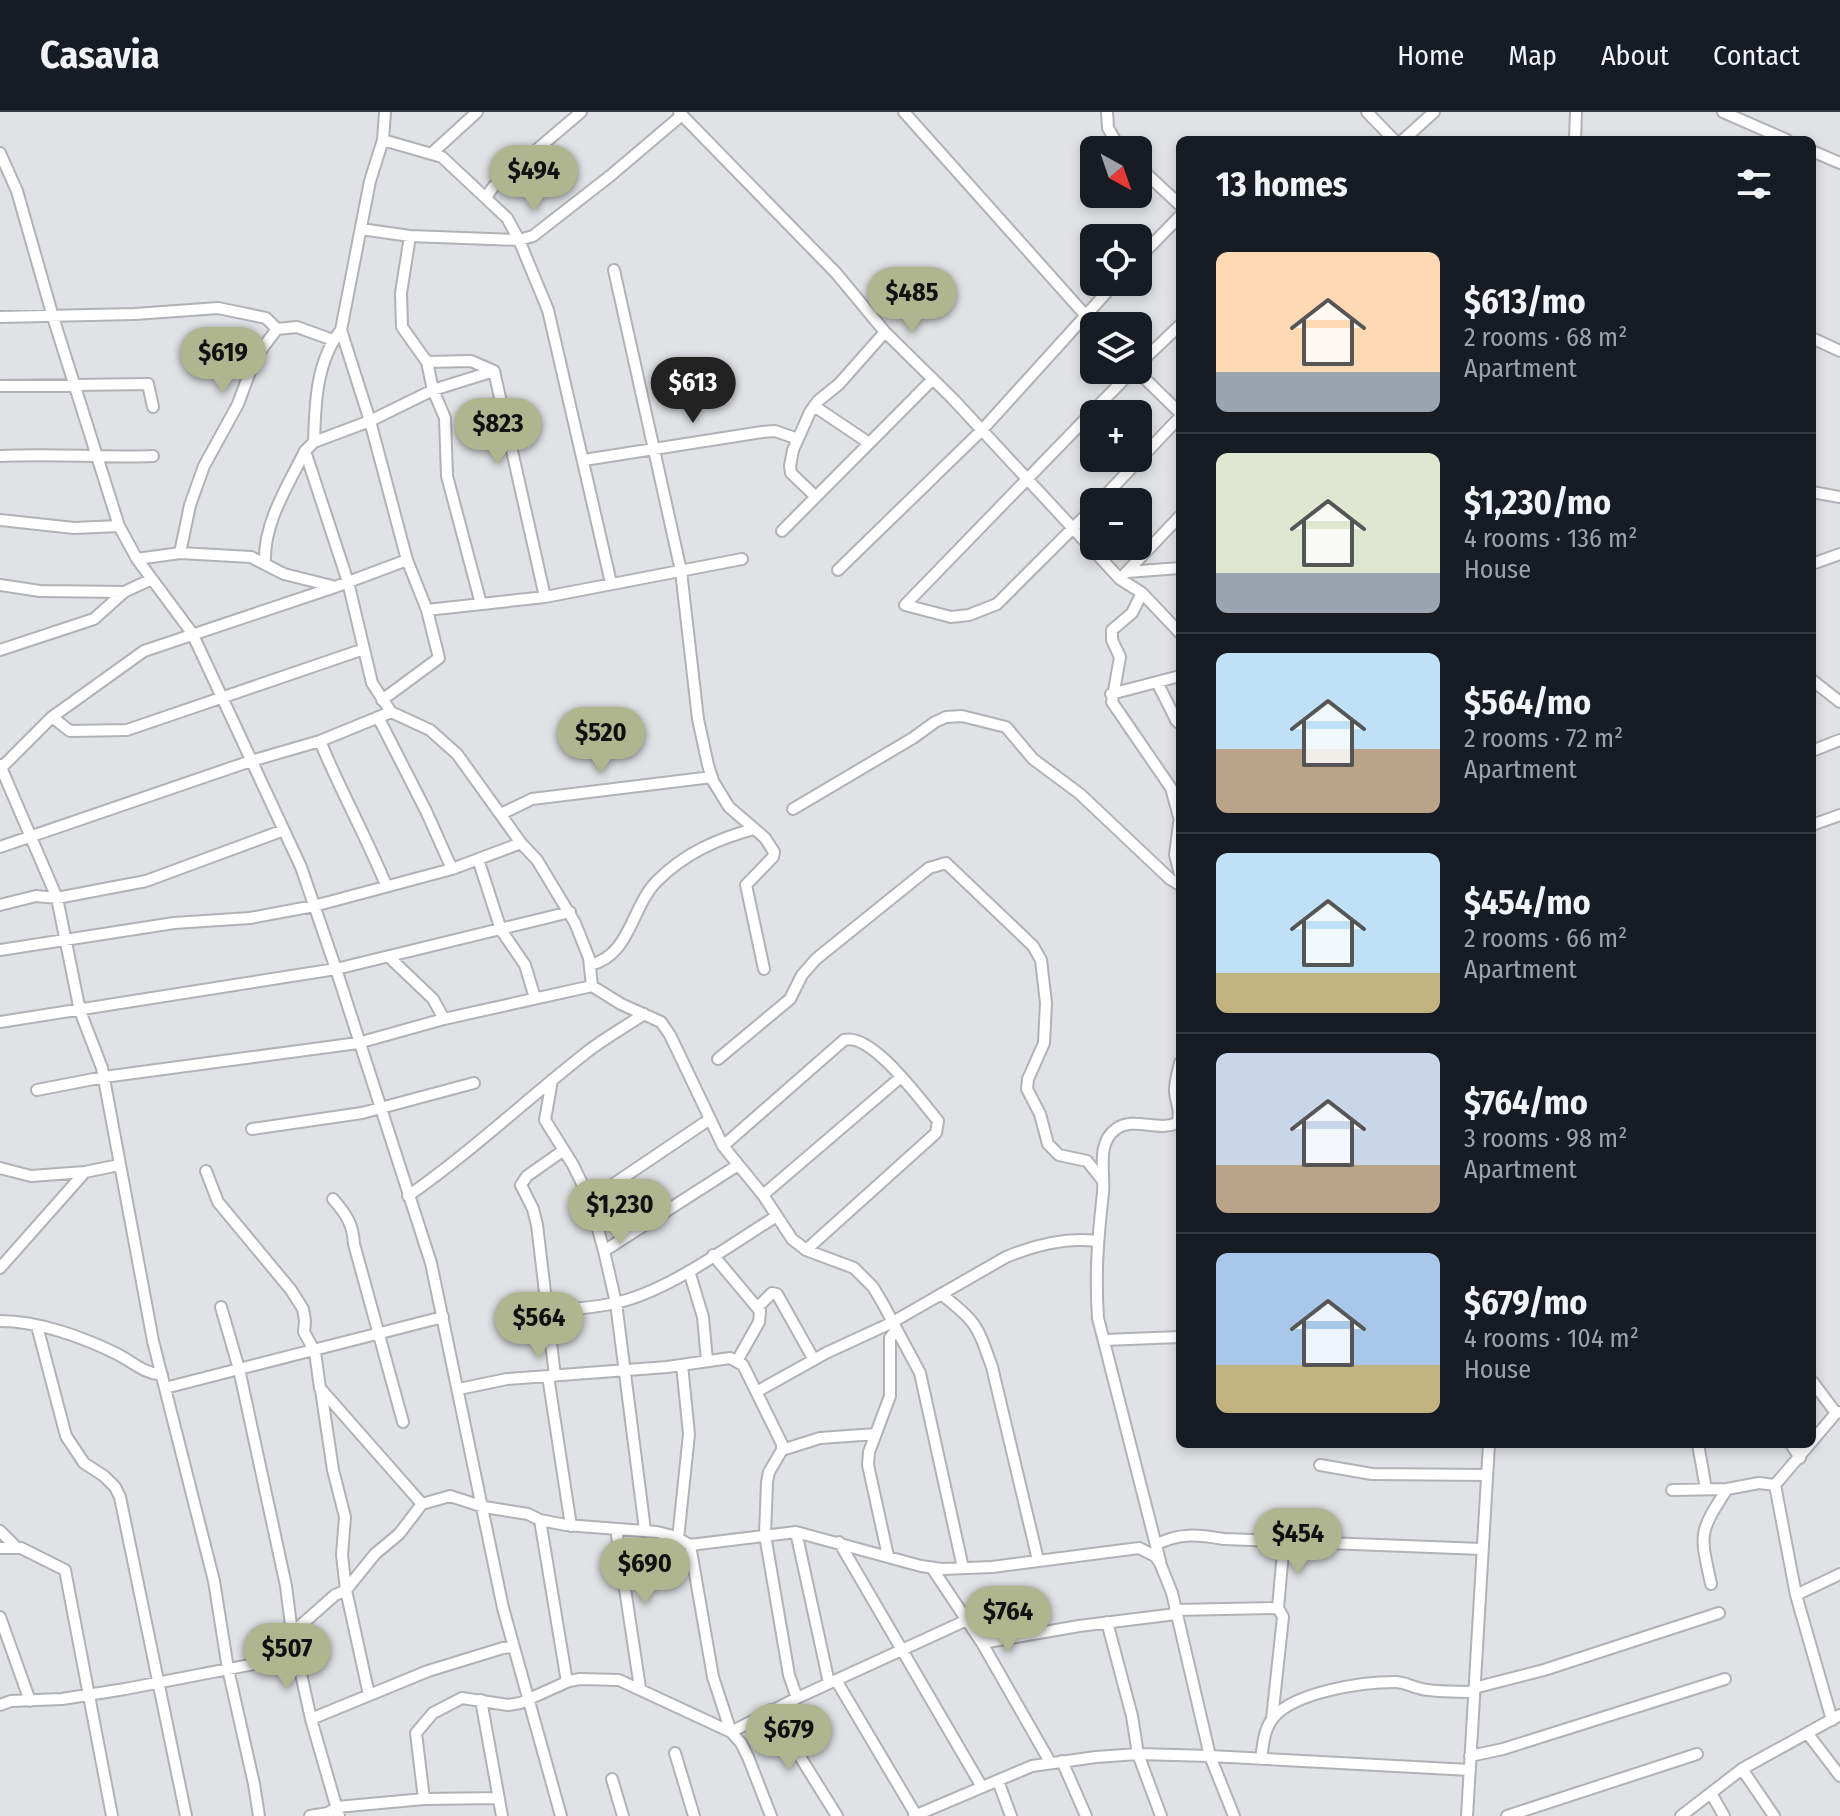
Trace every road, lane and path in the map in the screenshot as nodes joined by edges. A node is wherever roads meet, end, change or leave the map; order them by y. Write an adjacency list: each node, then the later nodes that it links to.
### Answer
1 (385, 112): 16 (street)
2 (477, 112): 19 (street)
3 (581, 112): 22 (street)
4 (904, 112): 31 (street)
5 (1107, 112): 11 (street)
6 (1367, 112): 12 (street)
7 (1434, 112): 13 (street)
8 (1576, 112): 14 (street)
9 (1723, 112): 15 (street)
10 (680, 114): 27 (street); 39 (street)
11 (1113, 136)
12 (1390, 136)
13 (1407, 136)
14 (1575, 136)
15 (1778, 136)
16 (383, 140): 19 (street); 25 (street)
17 (0, 153): 34 (street)
18 (1816, 153): 20 (street)
19 (431, 154): 22 (street)
20 (1840, 163)
21 (1152, 179): 23 (street)
22 (486, 197): 27 (street)
23 (1176, 201)
24 (1176, 220): 28 (street)
25 (361, 229): 26 (street); 38 (street)
26 (410, 236): 27 (street); 44 (street)
27 (519, 240): 66 (street)
28 (1152, 245)
29 (614, 270): 61 (street)
30 (1102, 296): 32 (street)
31 (1081, 312)
32 (1087, 312)
33 (0, 317): 34 (street)
34 (53, 317): 36 (street); 50 (street)
35 (1080, 320): 57 (street)
36 (277, 329): 40 (street); 78 (street)
37 (1176, 329): 43 (street)
38 (341, 330): 40 (street); 56 (street)
39 (885, 332): 46 (street); 52 (street)
40 (333, 340): 59 (street)
41 (1816, 340): 42 (street)
42 (1840, 351)
43 (1152, 352)
44 (427, 362): 45 (street); 51 (street)
45 (494, 371): 51 (street); 96 (street)
46 (933, 379): 57 (street); 60 (street)
47 (1120, 384): 67 (street)
48 (1151, 384): 54 (street)
49 (0, 386): 50 (street)
50 (74, 386): 53 (street); 65 (street)
51 (433, 390): 56 (street); 97 (street)
52 (814, 406): 58 (street); 60 (street)
53 (153, 407)
54 (1176, 411)
55 (1176, 419): 68 (street)
56 (370, 421): 59 (street); 82 (street)
57 (982, 430): 67 (street); 86 (street)
58 (798, 439): 61 (street); 70 (street)
59 (314, 442): 62 (street)
60 (869, 443): 70 (street)
61 (654, 450): 66 (street); 87 (street)
62 (305, 451): 83 (street); 90 (street)
63 (0, 456): 65 (street)
64 (153, 456): 65 (street)
65 (97, 458): 75 (street)
66 (584, 460): 91 (street)
67 (1026, 480): 76 (street); 76 (street)
68 (1112, 488)
69 (1816, 493): 71 (street)
70 (816, 497): 77 (street)
71 (1840, 497)
72 (0, 520): 75 (street)
73 (1176, 520): 88 (street)
74 (1080, 522): 76 (street)
75 (119, 526): 80 (street)
76 (1074, 529): 88 (street)
77 (782, 531)
78 (180, 553): 80 (street); 83 (street)
79 (1840, 554): 84 (street)
80 (137, 559): 89 (street)
81 (742, 559): 87 (street)
82 (407, 560): 90 (street); 98 (street)
83 (265, 563): 93 (street)
84 (1816, 563)
85 (1176, 568): 88 (street)
86 (838, 570)
87 (681, 571): 91 (street); 119 (street)
88 (1124, 575): 95 (street)
89 (152, 579): 94 (street); 100 (street)
90 (348, 582): 93 (street); 101 (street)
91 (611, 583): 96 (street)
92 (0, 585): 94 (street)
93 (335, 587): 100 (street)
94 (124, 592): 102 (street)
95 (1142, 593): 99 (street); 106 (street)
96 (545, 597): 97 (street)
97 (481, 604): 98 (street)
98 (427, 610): 108 (street)
99 (1176, 629)
100 (192, 633): 107 (street); 111 (street)
101 (364, 649): 107 (street); 108 (street)
102 (0, 650)
103 (1176, 677): 104 (street)
104 (1157, 682): 106 (street); 113 (street)
105 (1816, 683): 109 (street)
106 (1111, 694): 120 (street)
107 (221, 697): 111 (street); 117 (street)
108 (382, 700): 110 (street)
109 (1840, 702)
110 (391, 712): 112 (street); 122 (street)
111 (52, 717): 118 (street)
112 (378, 717): 115 (street); 131 (street)
113 (1176, 720)
114 (1840, 740): 116 (street)
115 (320, 741): 117 (street); 133 (street)
116 (1816, 749)
117 (251, 761): 126 (street); 127 (street)
118 (0, 767): 127 (street)
119 (712, 777): 122 (street); 125 (street)
120 (1176, 806)
121 (793, 809): 132 (street)
122 (501, 814): 128 (street)
123 (1840, 815): 124 (street)
124 (1816, 824)
125 (754, 829): 142 (street); 144 (street)
126 (284, 830): 134 (street); 136 (street)
127 (30, 838): 129 (street); 134 (street)
128 (521, 843): 130 (street); 137 (street)
129 (0, 847)
130 (478, 859): 131 (street); 138 (street)
131 (452, 869): 133 (street)
132 (1176, 883)
133 (386, 885): 136 (street)
134 (57, 898): 135 (street); 139 (street)
135 (0, 905)
136 (314, 906): 139 (street); 143 (street)
137 (570, 912): 138 (street); 142 (street)
138 (501, 930): 141 (street); 146 (street)
139 (64, 939): 140 (street); 147 (street)
140 (0, 950)
141 (389, 957): 143 (street); 149 (street)
142 (590, 965): 145 (street)
143 (336, 969): 147 (street); 151 (street)
144 (764, 969)
145 (592, 986): 146 (street); 148 (street)
146 (535, 998): 149 (street)
147 (80, 1011): 150 (street); 153 (street)
148 (644, 1014): 155 (street); 159 (street)
149 (444, 1019): 151 (street)
150 (0, 1022)
151 (358, 1043): 153 (street); 158 (street)
152 (718, 1059): 169 (street)
153 (104, 1077): 157 (street); 164 (street)
154 (901, 1077): 162 (street); 170 (street); 176 (street)
155 (552, 1080): 163 (street); 171 (street)
156 (474, 1083): 158 (street)
157 (37, 1090)
158 (379, 1108): 161 (street); 171 (street)
159 (710, 1119): 162 (street); 173 (street)
160 (1176, 1123): 169 (street)
161 (252, 1129)
162 (723, 1146): 165 (street)
163 (564, 1150): 173 (street); 185 (street)
164 (119, 1165): 168 (street); 200 (street)
165 (738, 1165): 170 (street); 177 (street)
166 (0, 1168): 168 (street)
167 (206, 1171): 193 (street)
168 (85, 1172): 179 (street)
169 (1103, 1181): 175 (street)
170 (763, 1195): 174 (street)
171 (408, 1196): 186 (street)
172 (333, 1199): 190 (street)
173 (590, 1200): 177 (street)
174 (777, 1216): 176 (street); 178 (street)
175 (1097, 1241): 181 (street); 192 (street)
176 (806, 1250): 189 (street)
177 (604, 1251): 182 (street)
178 (713, 1255): 180 (street); 184 (street)
179 (0, 1268)
180 (689, 1271): 182 (street); 195 (street)
181 (941, 1294): 189 (street); 241 (street)
182 (616, 1303): 185 (street); 199 (street)
183 (221, 1307): 198 (street)
184 (758, 1307): 194 (street); 196 (street)
185 (547, 1312): 201 (street)
186 (443, 1317): 190 (street); 205 (street)
187 (0, 1321): 188 (street)
188 (37, 1326): 200 (street); 262 (street)
189 (894, 1326): 194 (street); 209 (street); 244 (street)
190 (378, 1332): 193 (street); 208 (street)
191 (1176, 1337): 192 (street)
192 (1104, 1340): 236 (street)
193 (315, 1352): 198 (street); 204 (street)
194 (814, 1360): 206 (street)
195 (707, 1361): 196 (street); 197 (street)
196 (737, 1361): 206 (street)
197 (682, 1365): 199 (street); 232 (street)
198 (239, 1369): 203 (street); 255 (street)
199 (625, 1370): 201 (street); 228 (street)
200 (162, 1375): 203 (street)
201 (552, 1376): 205 (street); 226 (street)
202 (1816, 1386): 207 (street)
203 (165, 1388): 260 (street)
204 (320, 1388): 223 (street); 247 (street)
205 (459, 1389): 224 (street)
206 (758, 1391): 215 (street)
207 (1838, 1412): 210 (street)
208 (403, 1422)
209 (876, 1434): 215 (street); 240 (street)
210 (1816, 1439)
211 (1489, 1448): 218 (street)
212 (1699, 1448): 220 (street)
213 (1794, 1448): 216 (street)
214 (1808, 1448): 216 (street)
215 (782, 1450): 231 (street)
216 (1800, 1458): 219 (street)
217 (1320, 1465): 218 (street)
218 (1487, 1475): 239 (street)
219 (1775, 1485): 221 (street); 248 (street)
220 (1706, 1489): 221 (street); 222 (street)
221 (1727, 1489): 246 (street)
222 (1672, 1490)
223 (422, 1504): 224 (street); 247 (street)
224 (484, 1507): 225 (street); 257 (street)
225 (540, 1520): 226 (street); 264 (street)
226 (571, 1526): 227 (street)
227 (616, 1529): 228 (street); 265 (street)
228 (645, 1530): 232 (street)
229 (0, 1531): 237 (street)
230 (796, 1532): 231 (street); 234 (street); 263 (street)
231 (765, 1535): 235 (street); 269 (street)
232 (678, 1539): 235 (street)
233 (1284, 1541): 236 (street); 239 (street); 249 (street)
234 (839, 1542): 240 (street); 258 (street)
235 (690, 1545): 278 (street)
236 (1156, 1545): 242 (street)
237 (16, 1547): 238 (street); 267 (street)
238 (0, 1548)
239 (1482, 1549): 266 (street)
240 (888, 1556): 243 (street)
241 (1038, 1560): 242 (street); 244 (street)
242 (1160, 1563): 250 (street)
243 (932, 1568): 244 (street); 253 (street)
244 (963, 1568)
245 (1840, 1574): 248 (street)
246 (1711, 1584)
247 (346, 1590): 255 (street); 268 (street)
248 (1796, 1595): 275 (street)
249 (1278, 1608): 250 (street); 277 (street)
250 (1176, 1612): 254 (street); 283 (street)
251 (1719, 1613): 266 (street)
252 (0, 1617): 272 (street)
253 (967, 1620): 256 (street); 258 (street)
254 (1107, 1622): 256 (street); 281 (street)
255 (292, 1633): 259 (street)
256 (982, 1643): 287 (street)
257 (513, 1647): 268 (street); 271 (street)
258 (901, 1649): 263 (street); 293 (street)
259 (296, 1656): 260 (street); 276 (street)
260 (228, 1669): 262 (street); 301 (street)
261 (1725, 1679): 284 (street)
262 (160, 1681): 267 (street); 300 (street)
263 (832, 1681): 269 (street); 309 (street)
264 (567, 1682): 265 (street); 271 (street)
265 (640, 1688): 278 (street)
266 (1474, 1690): 277 (street); 284 (street)
267 (91, 1695): 272 (street); 299 (street)
268 (369, 1695): 276 (street)
269 (797, 1698): 274 (street)
270 (481, 1700): 271 (street); 295 (street); 296 (street)
271 (527, 1700): 304 (street)
272 (30, 1701): 273 (street)
273 (0, 1705)
274 (771, 1710): 278 (street); 308 (street)
275 (1836, 1717): 279 (street)
276 (311, 1719): 298 (street)
277 (1272, 1719): 285 (street)
278 (731, 1732): 307 (street)
279 (1808, 1734): 288 (street); 290 (street)
280 (675, 1753): 306 (street)
281 (1138, 1754): 283 (street); 286 (street); 312 (street)
282 (1697, 1754): 315 (street)
283 (1210, 1756): 285 (street); 313 (street)
284 (1470, 1756): 289 (street)
285 (1261, 1759): 289 (street)
286 (1062, 1761): 287 (street); 311 (street)
287 (1050, 1762): 292 (street)
288 (1742, 1769): 294 (street); 318 (street)
289 (1470, 1770): 314 (street)
290 (1840, 1776)
291 (612, 1779): 305 (street)
292 (998, 1781): 293 (street); 310 (street)
293 (982, 1787): 297 (street)
294 (1712, 1795): 316 (street); 317 (street)
295 (499, 1798): 296 (street); 303 (street)
296 (424, 1799): 298 (street)
297 (936, 1811): 309 (street)
298 (338, 1812): 302 (street)
299 (112, 1816)
300 (186, 1816)
301 (259, 1816)
302 (310, 1816)
303 (502, 1816)
304 (561, 1816)
305 (623, 1816)
306 (694, 1816)
307 (771, 1816)
308 (837, 1816)
309 (915, 1816)
310 (1011, 1816)
311 (1086, 1816)
312 (1161, 1816)
313 (1234, 1816)
314 (1467, 1816)
315 (1507, 1816)
316 (1681, 1816)
317 (1724, 1816)
318 (1774, 1816)

